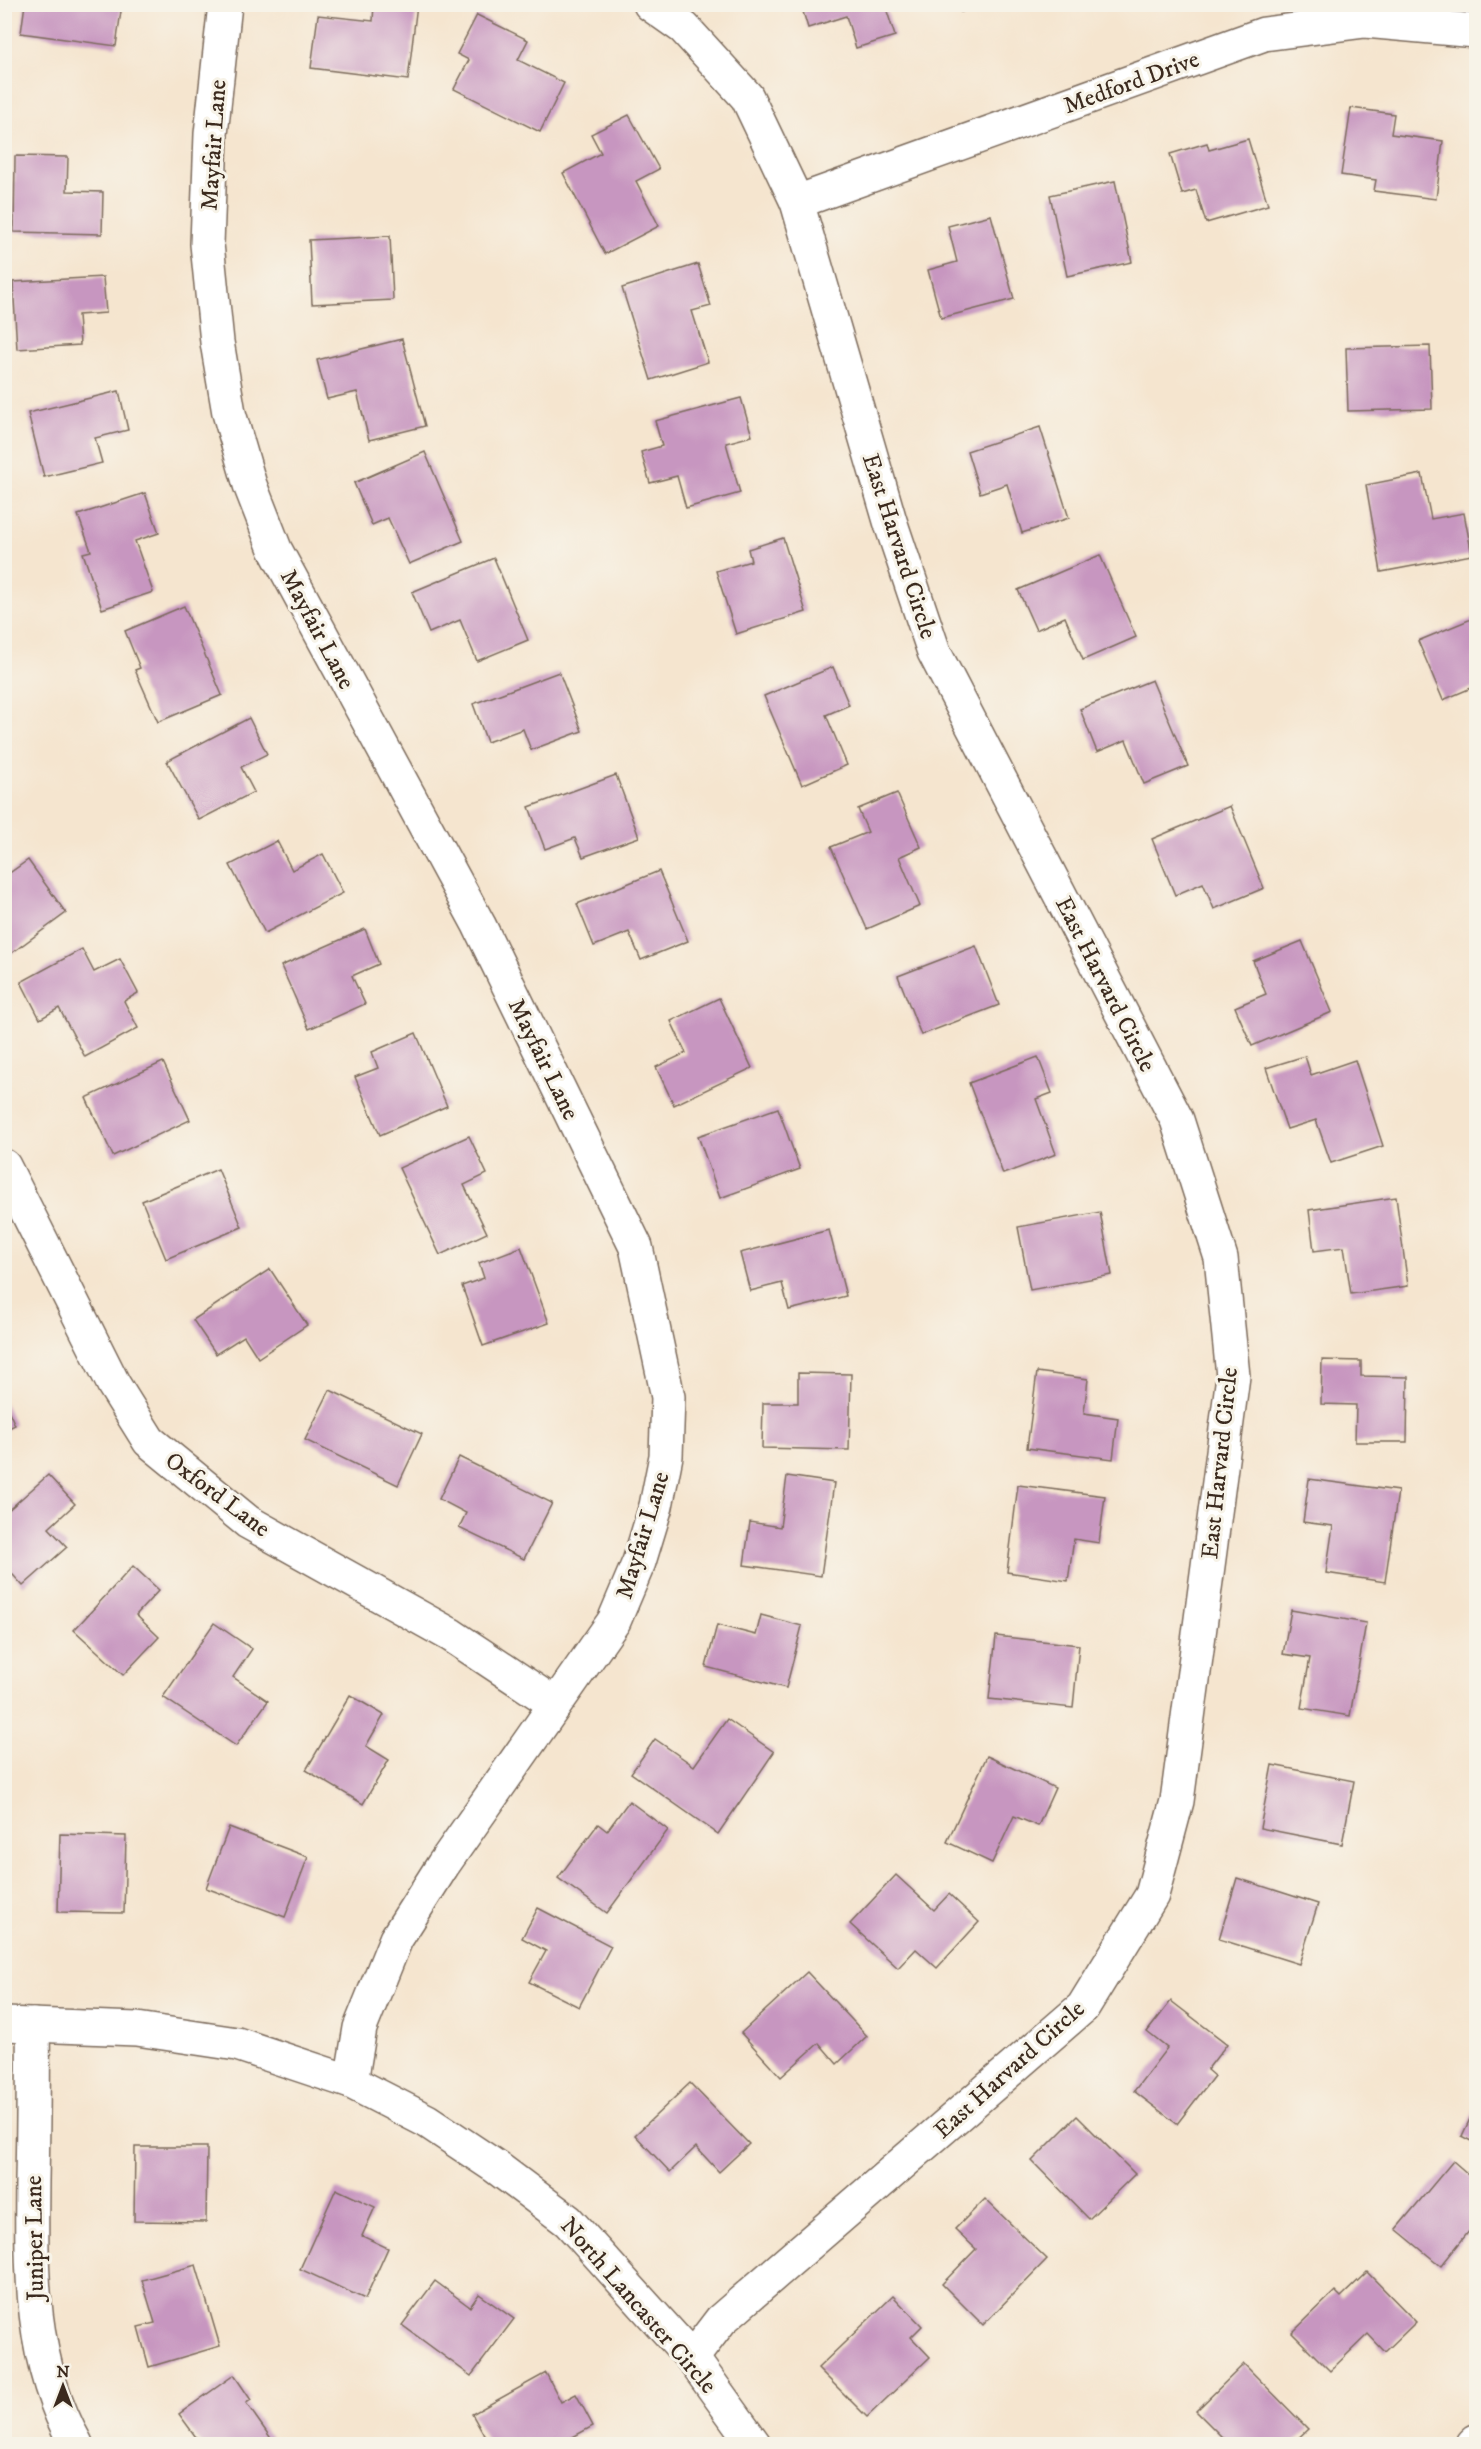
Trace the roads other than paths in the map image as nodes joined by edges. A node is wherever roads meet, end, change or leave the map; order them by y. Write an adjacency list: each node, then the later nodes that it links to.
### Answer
1 (225, 4): 6 (street, Mayfair Lane)
2 (650, 4): 4 (street, East Harvard Circle)
3 (1476, 32): 4 (street, Medford Drive)
4 (797, 202): 9 (street, East Harvard Circle)
5 (4, 1166): 6 (street, Oxford Lane)
6 (555, 1704): 8 (street, Mayfair Lane)
7 (19, 2024): 8 (street, North Lancaster Circle); 11 (street, Juniper Lane)
8 (351, 2082): 9 (street, North Lancaster Circle)
9 (692, 2358): 12 (street, North Lancaster Circle)
10 (1476, 2441): 13 (street)
11 (76, 2445)
12 (754, 2445)
13 (1473, 2445)

